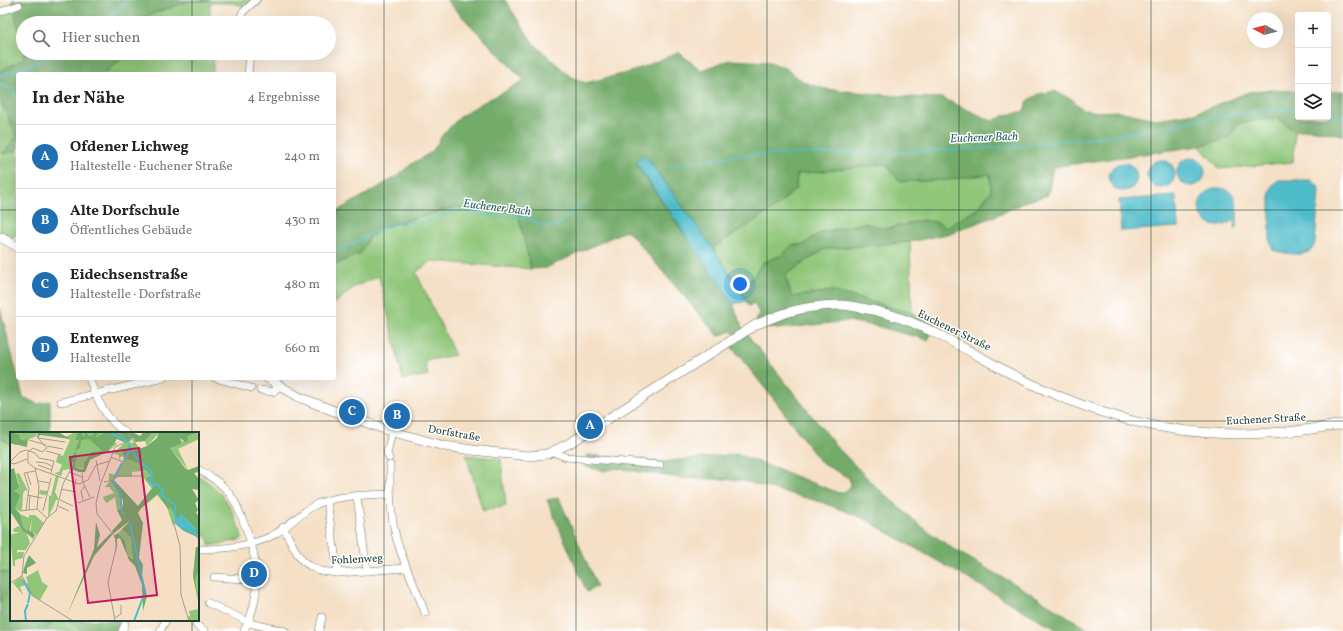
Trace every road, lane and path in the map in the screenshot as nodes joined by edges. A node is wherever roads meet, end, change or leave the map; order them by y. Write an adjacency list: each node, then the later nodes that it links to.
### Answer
1 (256, 0): 4 (street)
2 (19, 5): 3 (street)
3 (0, 12)
4 (241, 16)
5 (249, 60): 6 (street)
6 (248, 72)
7 (0, 238): 8 (main road)
8 (16, 246)
9 (90, 380): 16 (street)
10 (154, 380): 16 (street)
11 (222, 380): 14 (street)
12 (270, 380): 13 (main road, Dorfstraße)
13 (279, 386): 15 (street); 20 (main road, Dorfstraße)
14 (251, 388)
15 (260, 390)
16 (95, 393): 17 (street); 19 (street)
17 (61, 402)
18 (1343, 424): 21 (main road, Euchener Straße)
19 (125, 432)
20 (392, 432): 22 (main road, Dorfstraße); 25 (street)
21 (579, 437): 22 (main road, Dorfstraße)
22 (553, 452): 23 (street, Dorfstraße)
23 (660, 465)
24 (199, 470): 29 (street)
25 (390, 494): 26 (street); 31 (street)
26 (356, 496): 27 (street); 32 (street)
27 (327, 501): 28 (street); 33 (street)
28 (283, 527): 29 (street); 33 (street, Fohlenweg)
29 (251, 543): 30 (street); 35 (street)
30 (199, 549)
31 (406, 568): 32 (street, Fohlenweg); 37 (street)
32 (367, 571): 33 (street, Fohlenweg)
33 (338, 573)
34 (214, 577): 35 (street)
35 (257, 580): 40 (street)
36 (208, 603): 40 (street)
37 (425, 613)
38 (322, 617): 46 (street)
39 (165, 621): 42 (street)
40 (249, 622): 44 (street); 45 (street)
41 (196, 625): 43 (street)
42 (160, 631)
43 (205, 631)
44 (244, 631)
45 (285, 631)
46 (319, 631)

